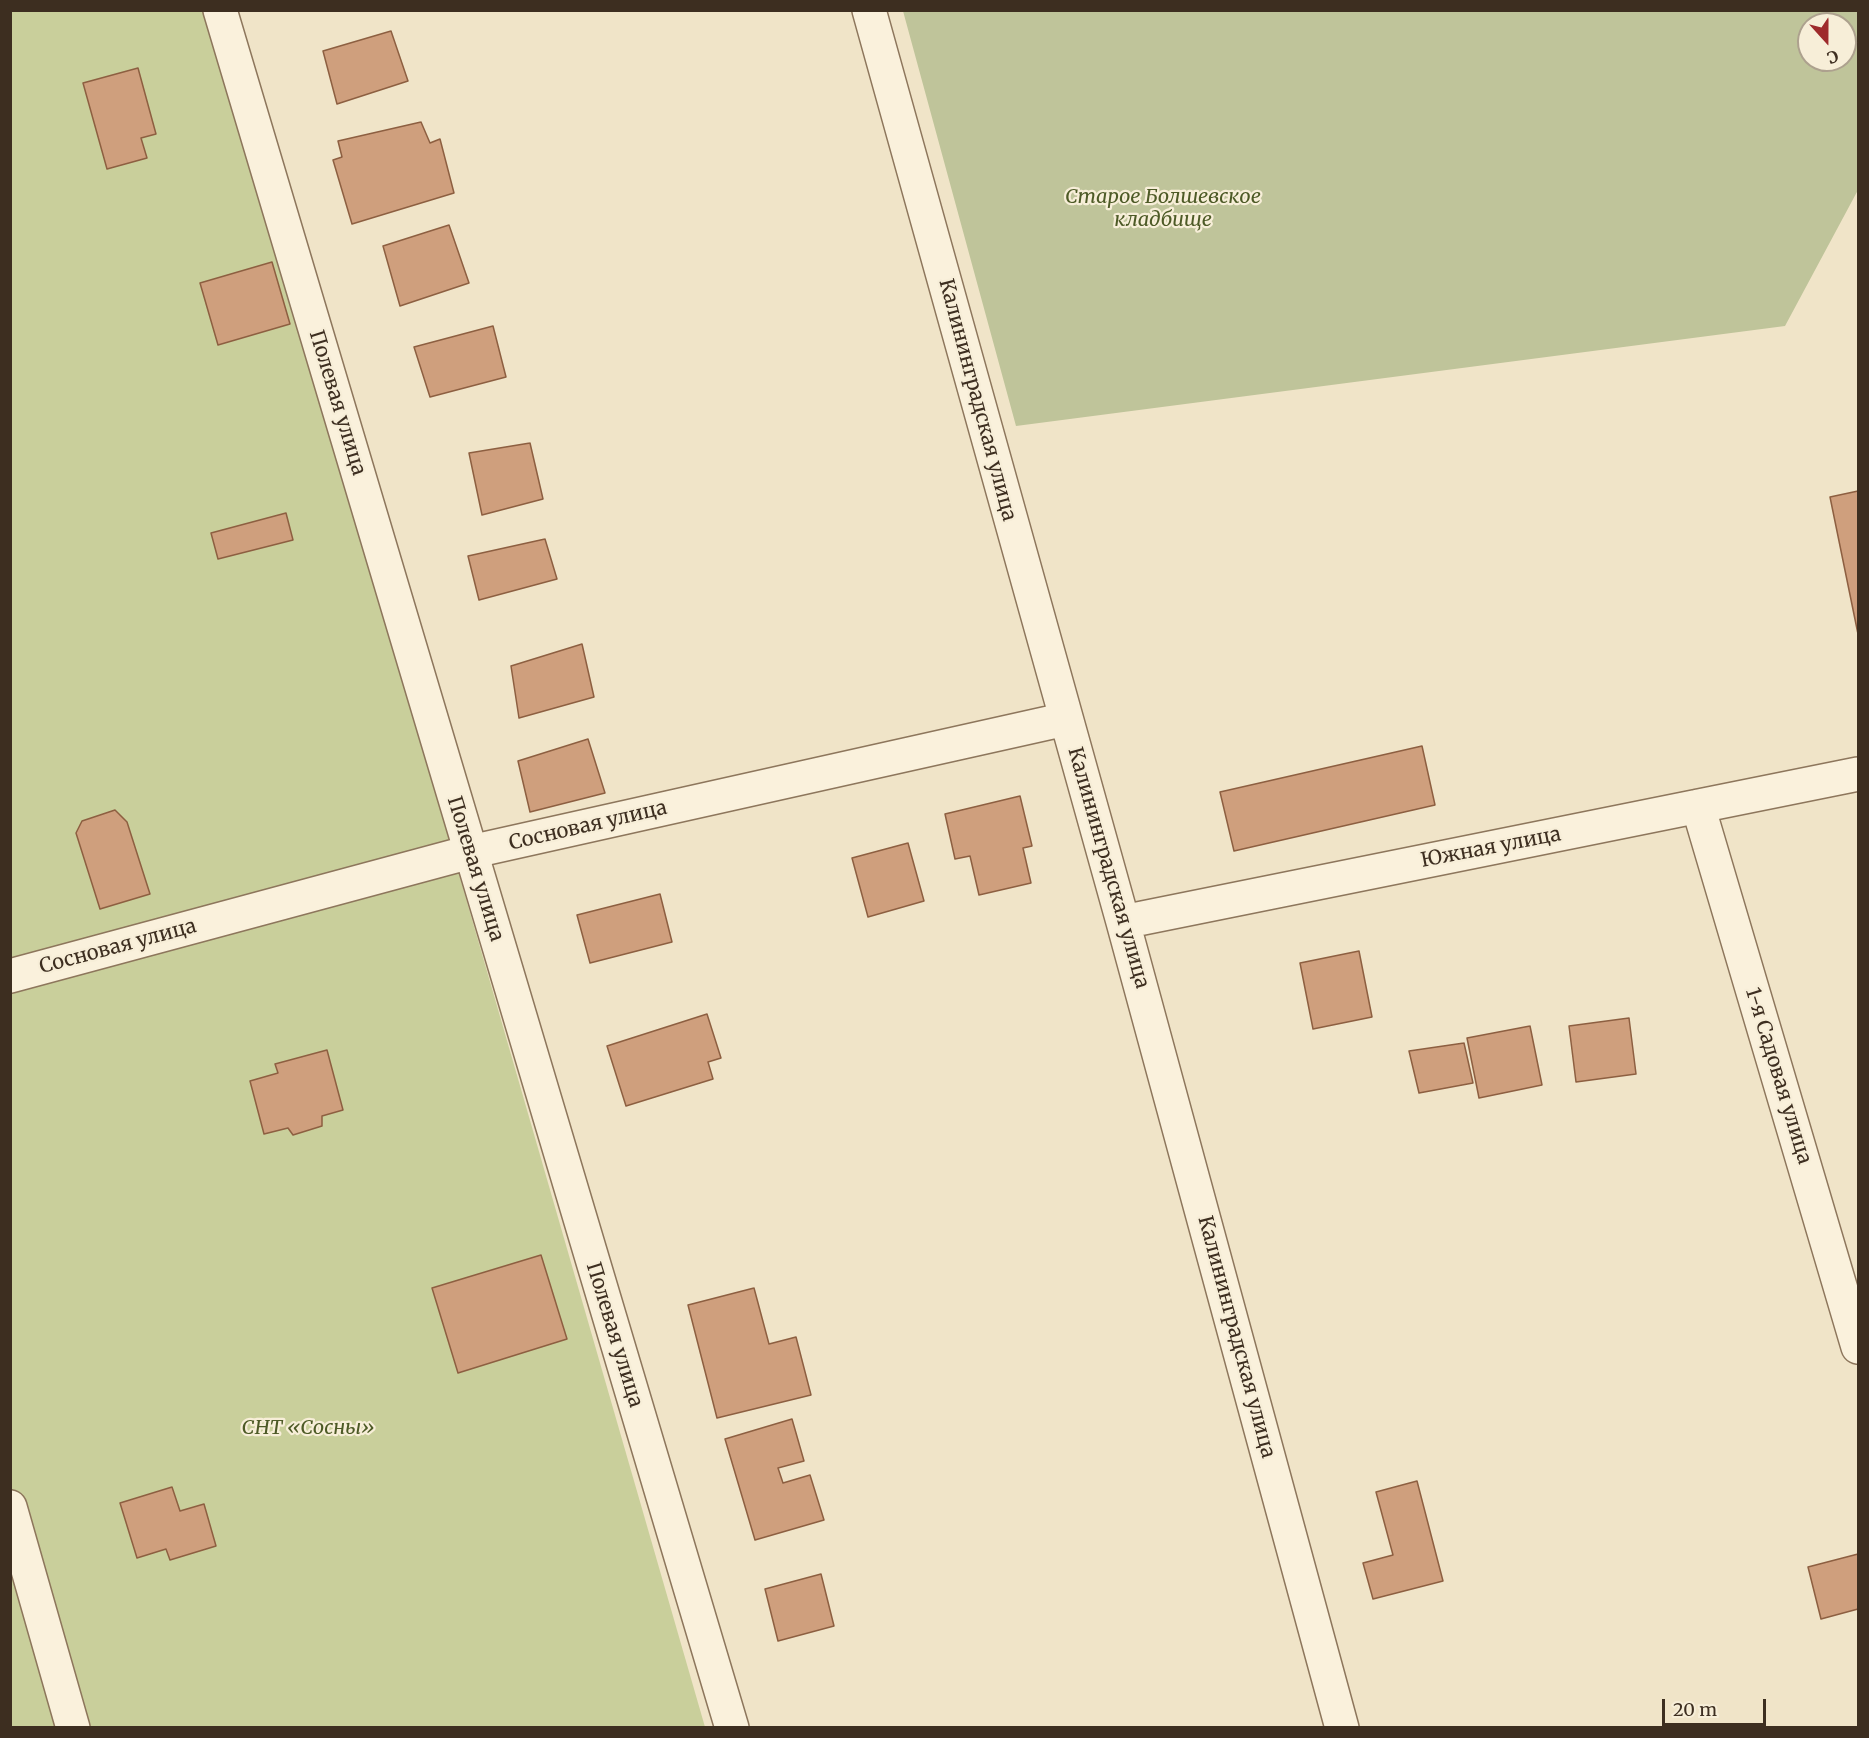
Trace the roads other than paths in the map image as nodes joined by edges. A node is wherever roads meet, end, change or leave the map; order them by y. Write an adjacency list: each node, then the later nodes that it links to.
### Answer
1 (220, 10): 6 (street, Полевая улица)
2 (869, 10): 3 (street, Калининградская улица)
3 (1066, 719): 6 (street, Сосновая улица); 7 (street, Калининградская улица)
4 (1858, 774): 5 (street, Южная улица)
5 (1698, 806): 7 (street, Южная улица); 9 (street, 1-я Садовая улица)
6 (470, 852): 8 (street, Сосновая улица); 13 (street, Полевая улица)
7 (1123, 922): 14 (street, Калининградская улица)
8 (10, 976)
9 (1858, 1347)
10 (10, 1508): 11 (street)
11 (20, 1574): 12 (street)
12 (73, 1728)
13 (732, 1728)
14 (1342, 1728)

